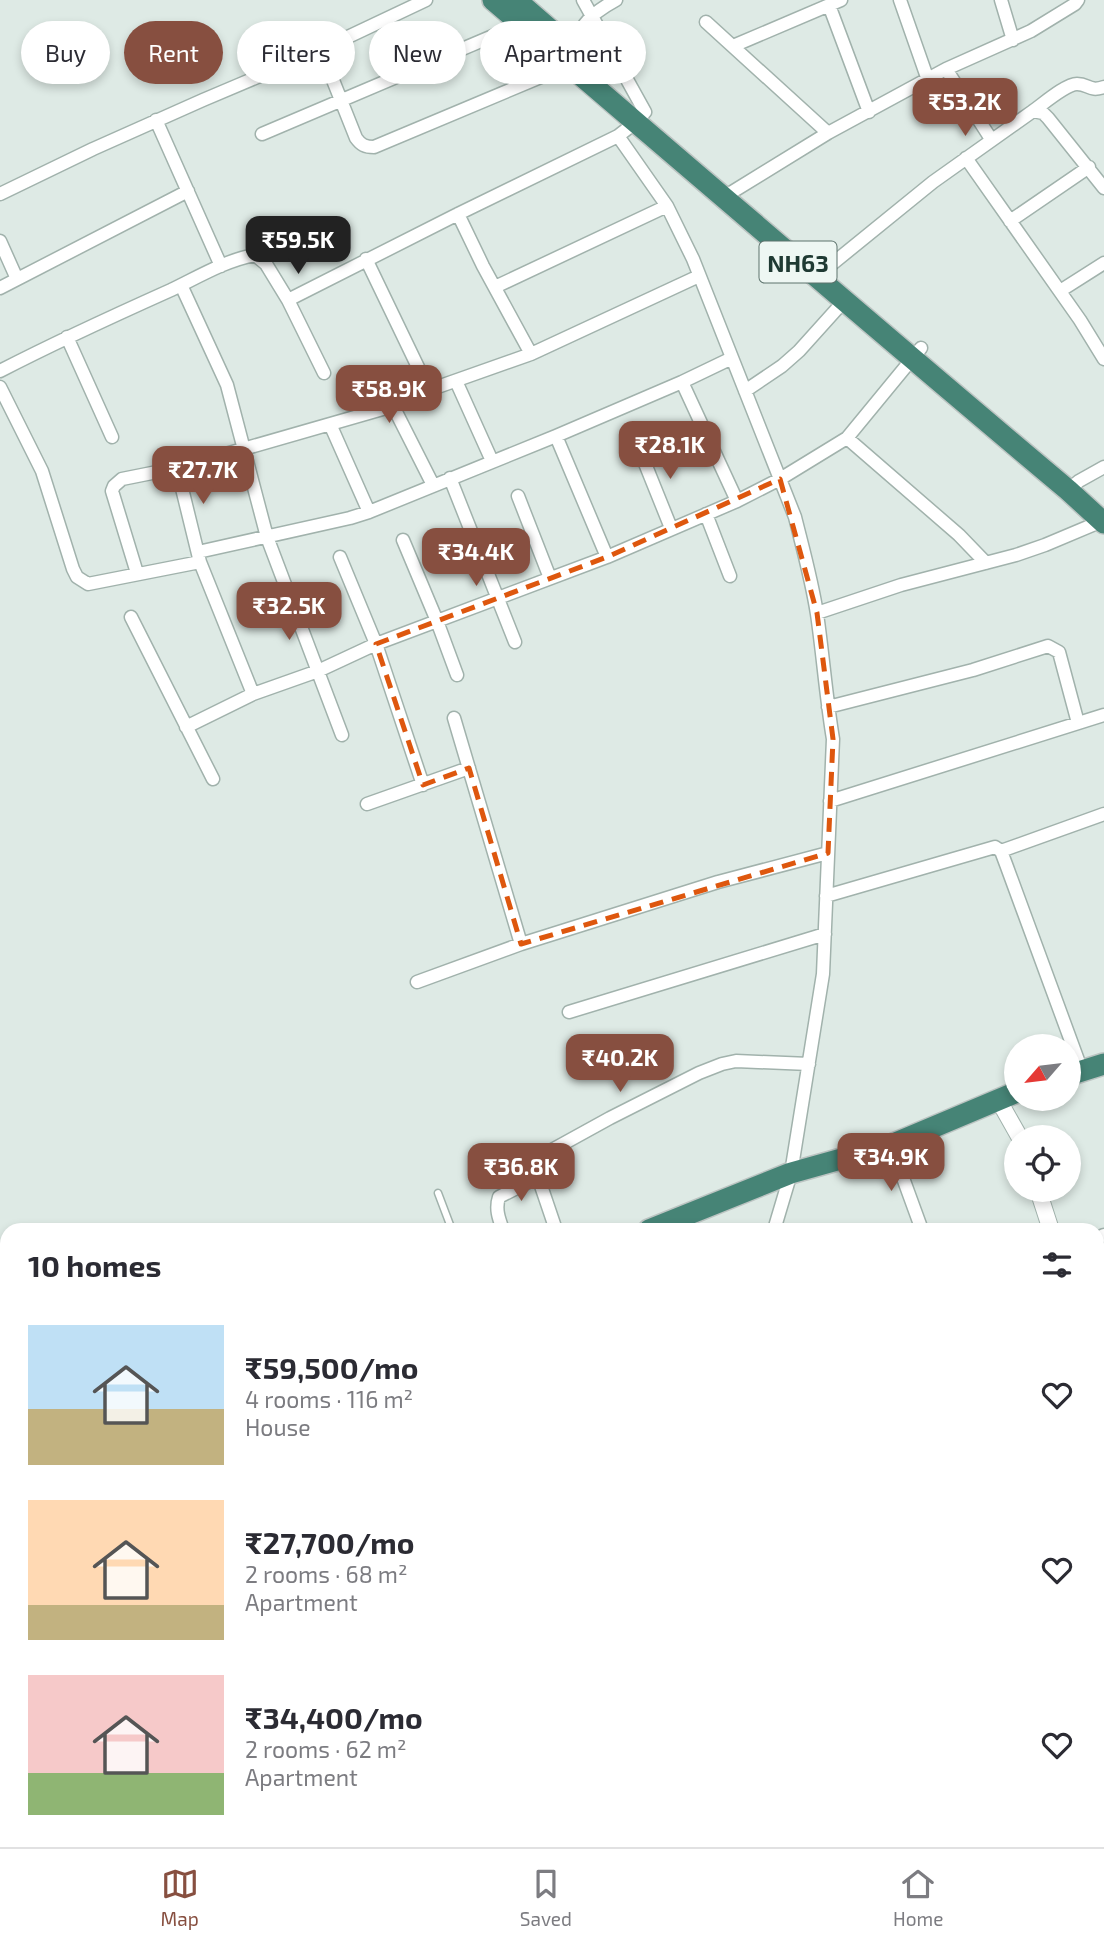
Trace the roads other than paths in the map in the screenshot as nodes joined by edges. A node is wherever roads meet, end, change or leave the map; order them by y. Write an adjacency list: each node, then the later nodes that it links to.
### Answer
1 (426, 0): 15 (street)
2 (493, 0): 11 (highway, NH63)
3 (516, 0): 12 (highway, NH63)
4 (583, 0): 10 (street)
5 (617, 0): 10 (street)
6 (900, 0): 20 (street)
7 (1001, 0): 16 (street)
8 (1075, 1): 16 (street)
9 (835, 2): 18 (street); 27 (street)
10 (593, 16): 13 (street); 29 (street)
11 (518, 21)
12 (536, 21)
13 (588, 21)
14 (706, 22): 18 (street)
15 (355, 34)
16 (1013, 40): 19 (street)
17 (480, 41): 26 (street)
18 (733, 46): 31 (street)
19 (946, 69): 20 (street); 34 (street)
20 (928, 80): 27 (street)
21 (241, 84): 30 (street)
22 (335, 84): 26 (street)
23 (525, 84): 26 (street)
24 (602, 84): 29 (highway, NH63)
25 (1104, 87): 28 (street)
26 (341, 99): 32 (street)
27 (869, 111): 31 (street)
28 (1033, 111): 34 (street); 36 (street)
29 (640, 117): 33 (street); 39 (highway, NH63)
30 (156, 120): 38 (street); 40 (street)
31 (828, 133): 39 (street)
32 (262, 134)
33 (618, 136): 41 (street); 42 (street)
34 (991, 139): 35 (street)
35 (966, 158): 43 (street); 48 (street)
36 (1089, 167): 37 (street); 43 (street)
37 (1104, 188)
38 (188, 191): 47 (street); 50 (street)
39 (730, 193): 48 (highway, NH63)
40 (0, 194)
41 (667, 206): 49 (street); 52 (street)
42 (458, 214): 45 (street); 52 (street)
43 (1010, 221): 54 (street)
44 (0, 241): 50 (street)
45 (366, 259): 55 (street); 67 (street)
46 (1104, 263): 54 (street)
47 (221, 266): 51 (street); 55 (street)
48 (822, 272): 56 (highway, NH63); 58 (highway, NH63)
49 (699, 275): 59 (street); 60 (street)
50 (17, 279): 53 (street)
51 (181, 285): 57 (street); 75 (street)
52 (495, 287): 59 (street)
53 (0, 288)
54 (1060, 291): 61 (street)
55 (288, 300): 63 (street)
56 (844, 301): 58 (highway, NH63); 68 (street)
57 (67, 337): 62 (street); 72 (street)
58 (916, 353): 73 (street); 82 (highway, NH63)
59 (531, 354): 64 (street)
60 (732, 358): 65 (street); 68 (street)
61 (1104, 359)
62 (0, 371)
63 (324, 373)
64 (456, 380): 67 (street); 76 (street)
65 (682, 382): 71 (street); 84 (street)
66 (0, 387): 95 (street)
67 (429, 390): 69 (street)
68 (745, 391): 80 (street)
69 (393, 407): 70 (street); 81 (street)
70 (330, 424): 75 (street); 85 (street)
71 (556, 436): 76 (street); 93 (street)
72 (112, 438)
73 (846, 438): 80 (street); 94 (street)
74 (638, 446): 88 (street)
75 (244, 449): 78 (street); 89 (street)
76 (492, 461): 79 (street)
77 (1104, 467): 82 (street)
78 (177, 468): 91 (street); 95 (street)
79 (450, 478): 81 (street); 98 (street)
80 (780, 479): 84 (street); 99 (street)
81 (433, 485): 85 (street)
82 (1074, 486): 87 (highway, NH63)
83 (518, 496): 97 (street)
84 (737, 501): 86 (street)
85 (369, 512): 89 (street)
86 (706, 514): 88 (street); 96 (street)
87 (1103, 516): 94 (street)
88 (671, 528): 93 (street)
89 (267, 537): 91 (street); 104 (street)
90 (404, 540): 101 (street)
91 (199, 557): 95 (street); 106 (street)
92 (340, 557): 103 (street)
93 (607, 557): 97 (street)
94 (986, 563): 99 (street)
95 (137, 573)
96 (730, 576)
97 (550, 578): 98 (street)
98 (498, 597): 101 (street); 102 (street)
99 (817, 613): 107 (street)
100 (131, 617): 111 (street)
101 (437, 621): 103 (street); 105 (street)
102 (515, 642)
103 (376, 644): 104 (street); 115 (street)
104 (318, 671): 106 (street); 112 (street)
105 (457, 675)
106 (253, 694): 111 (street)
107 (828, 708): 110 (street); 116 (street)
108 (1104, 715): 110 (street)
109 (454, 718): 113 (street)
110 (1078, 723): 116 (street)
111 (186, 727): 114 (street)
112 (342, 735)
113 (469, 768): 115 (street); 123 (street)
114 (213, 779)
115 (423, 785): 117 (street)
116 (830, 801): 120 (street)
117 (367, 804)
118 (1104, 814): 119 (street)
119 (1001, 851): 121 (street); 126 (street)
120 (828, 853): 121 (street); 123 (street)
121 (826, 896): 122 (street)
122 (825, 934): 125 (street); 127 (street)
123 (521, 944): 124 (street)
124 (417, 982)
125 (569, 1012)
126 (1063, 1034)
127 (809, 1064): 132 (street); 133 (street)
128 (1104, 1064): 129 (highway)
129 (1082, 1071)
130 (1004, 1098): 131 (highway)
131 (891, 1145): 132 (highway); 141 (street)
132 (791, 1173): 139 (highway); 140 (street)
133 (538, 1177): 137 (street); 138 (street)
134 (438, 1193): 136 (lane)
135 (1042, 1202): 142 (street)
136 (449, 1223)
137 (500, 1223)
138 (554, 1223)
139 (666, 1223)
140 (776, 1223)
141 (918, 1223)
142 (1049, 1223)

